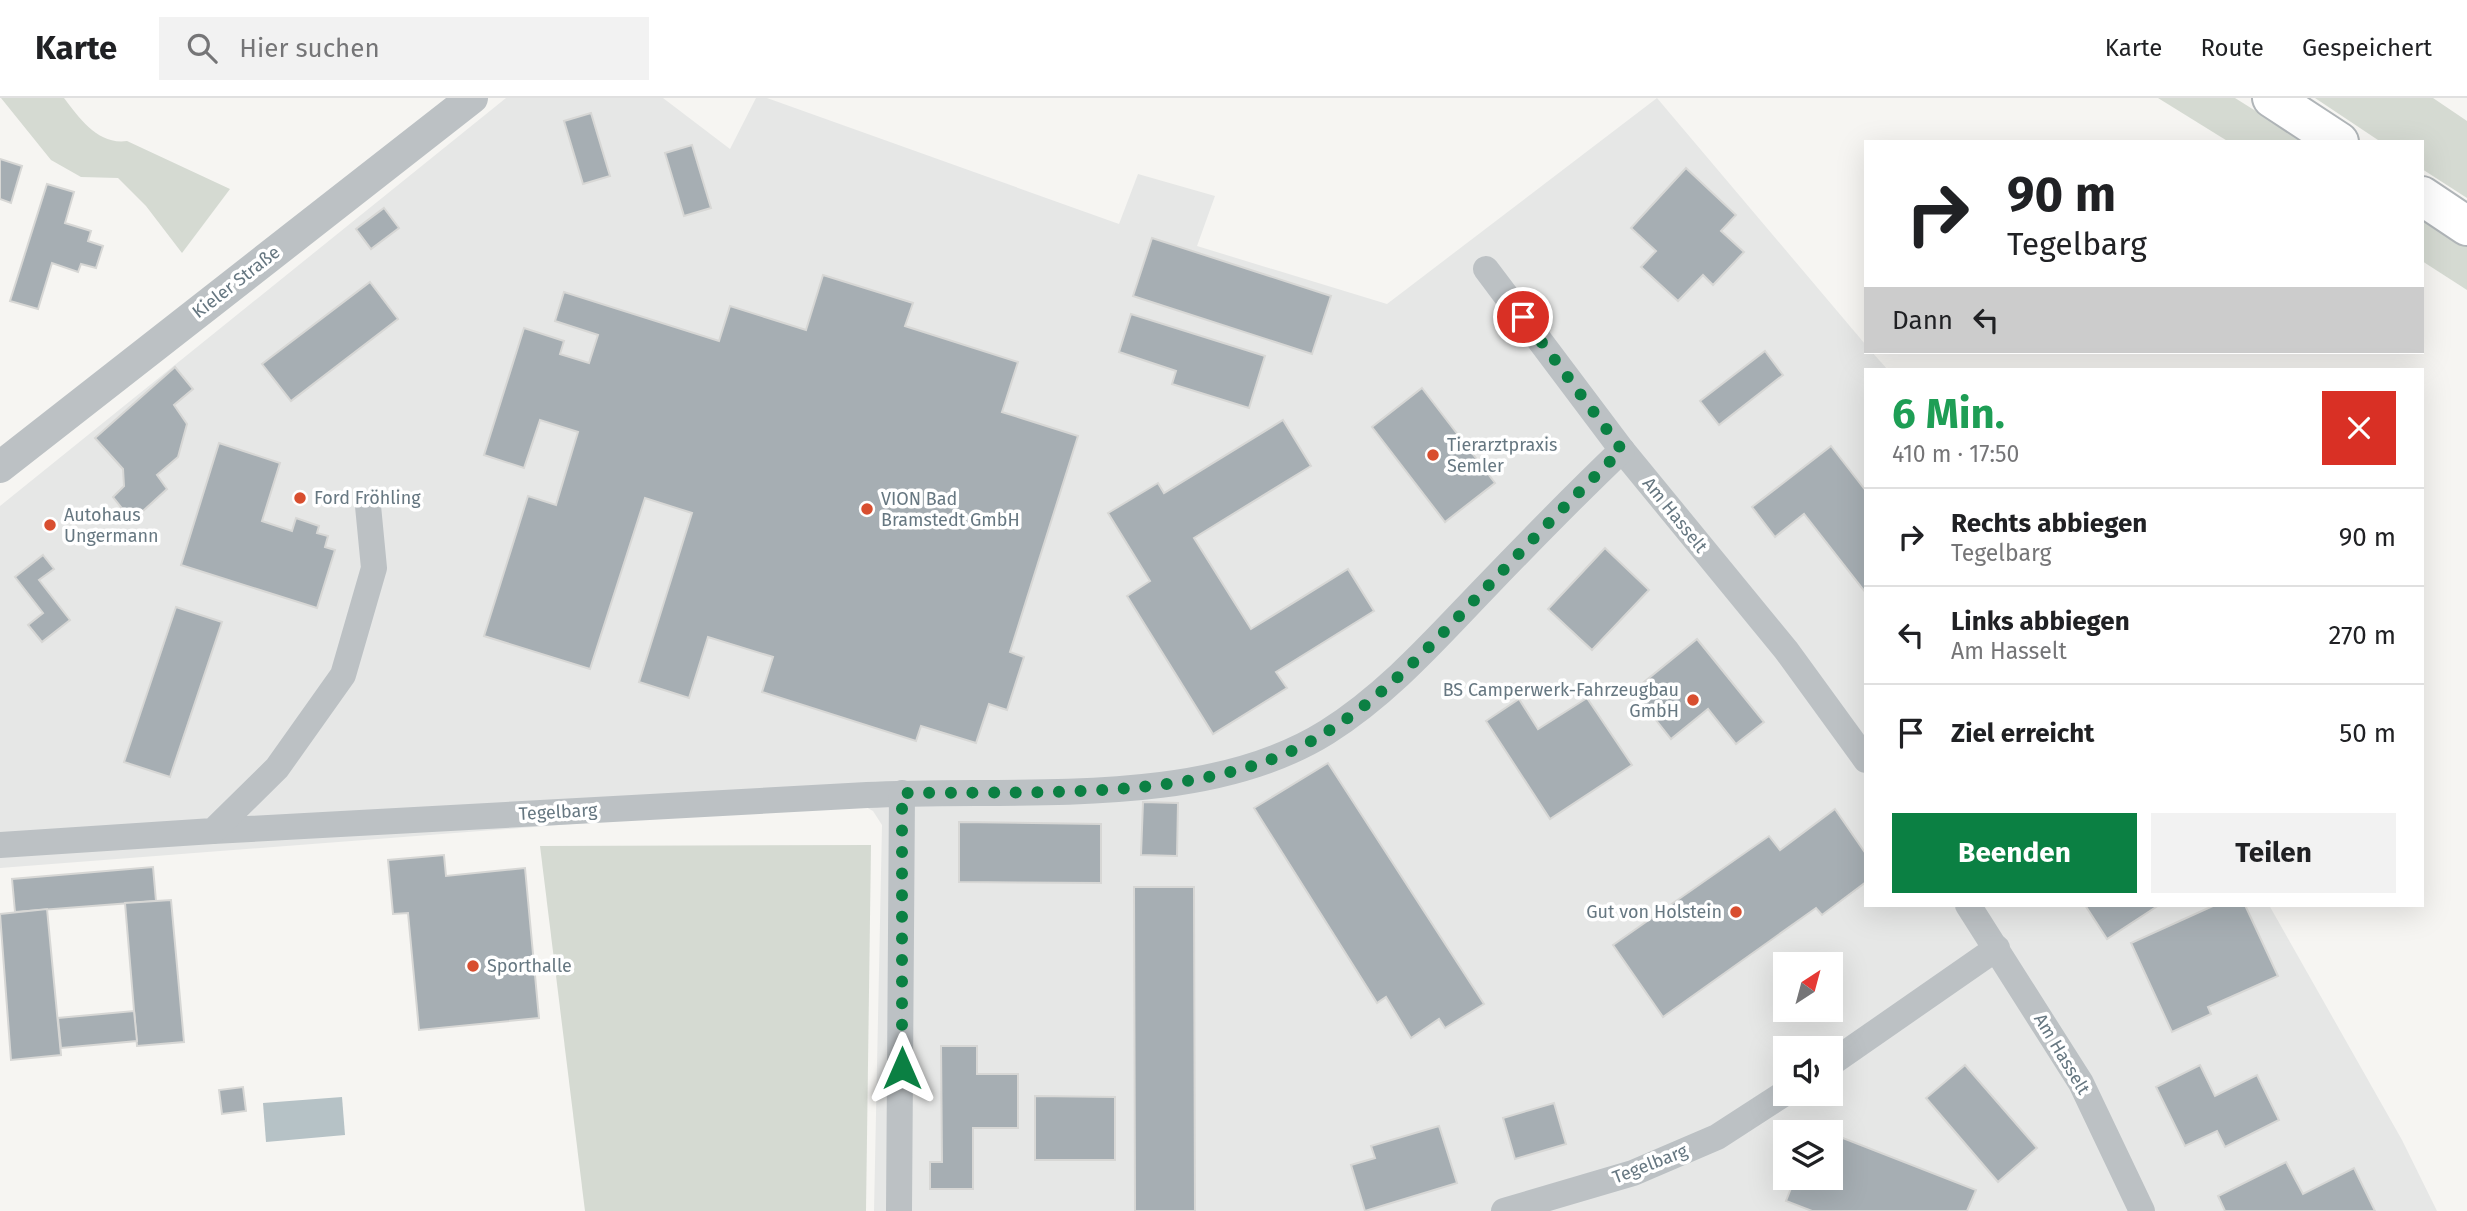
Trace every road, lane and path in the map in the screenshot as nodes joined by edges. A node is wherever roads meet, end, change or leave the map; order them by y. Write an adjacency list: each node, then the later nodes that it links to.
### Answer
1 (472, 98): 8 (street, Kieler Straße)
2 (2272, 98): 3 (main road)
3 (2336, 140)
4 (2424, 197): 5 (main road)
5 (2467, 226)
6 (1486, 269): 7 (street, Am Hasselt)
7 (1622, 450): 10 (street, Am Hasselt); 11 (street, Tegelbarg)
8 (0, 467)
9 (368, 506): 12 (street)
10 (1864, 757)
11 (902, 793): 12 (street, Tegelbarg); 18 (street)
12 (213, 831): 13 (street, Tegelbarg)
13 (0, 845)
14 (1969, 907): 15 (street, Am Hasselt)
15 (1997, 948): 16 (street); 20 (street, Am Hasselt)
16 (1843, 1055)
17 (1773, 1101): 19 (street, Tegelbarg)
18 (899, 1211)
19 (1504, 1211)
20 (2142, 1211)

